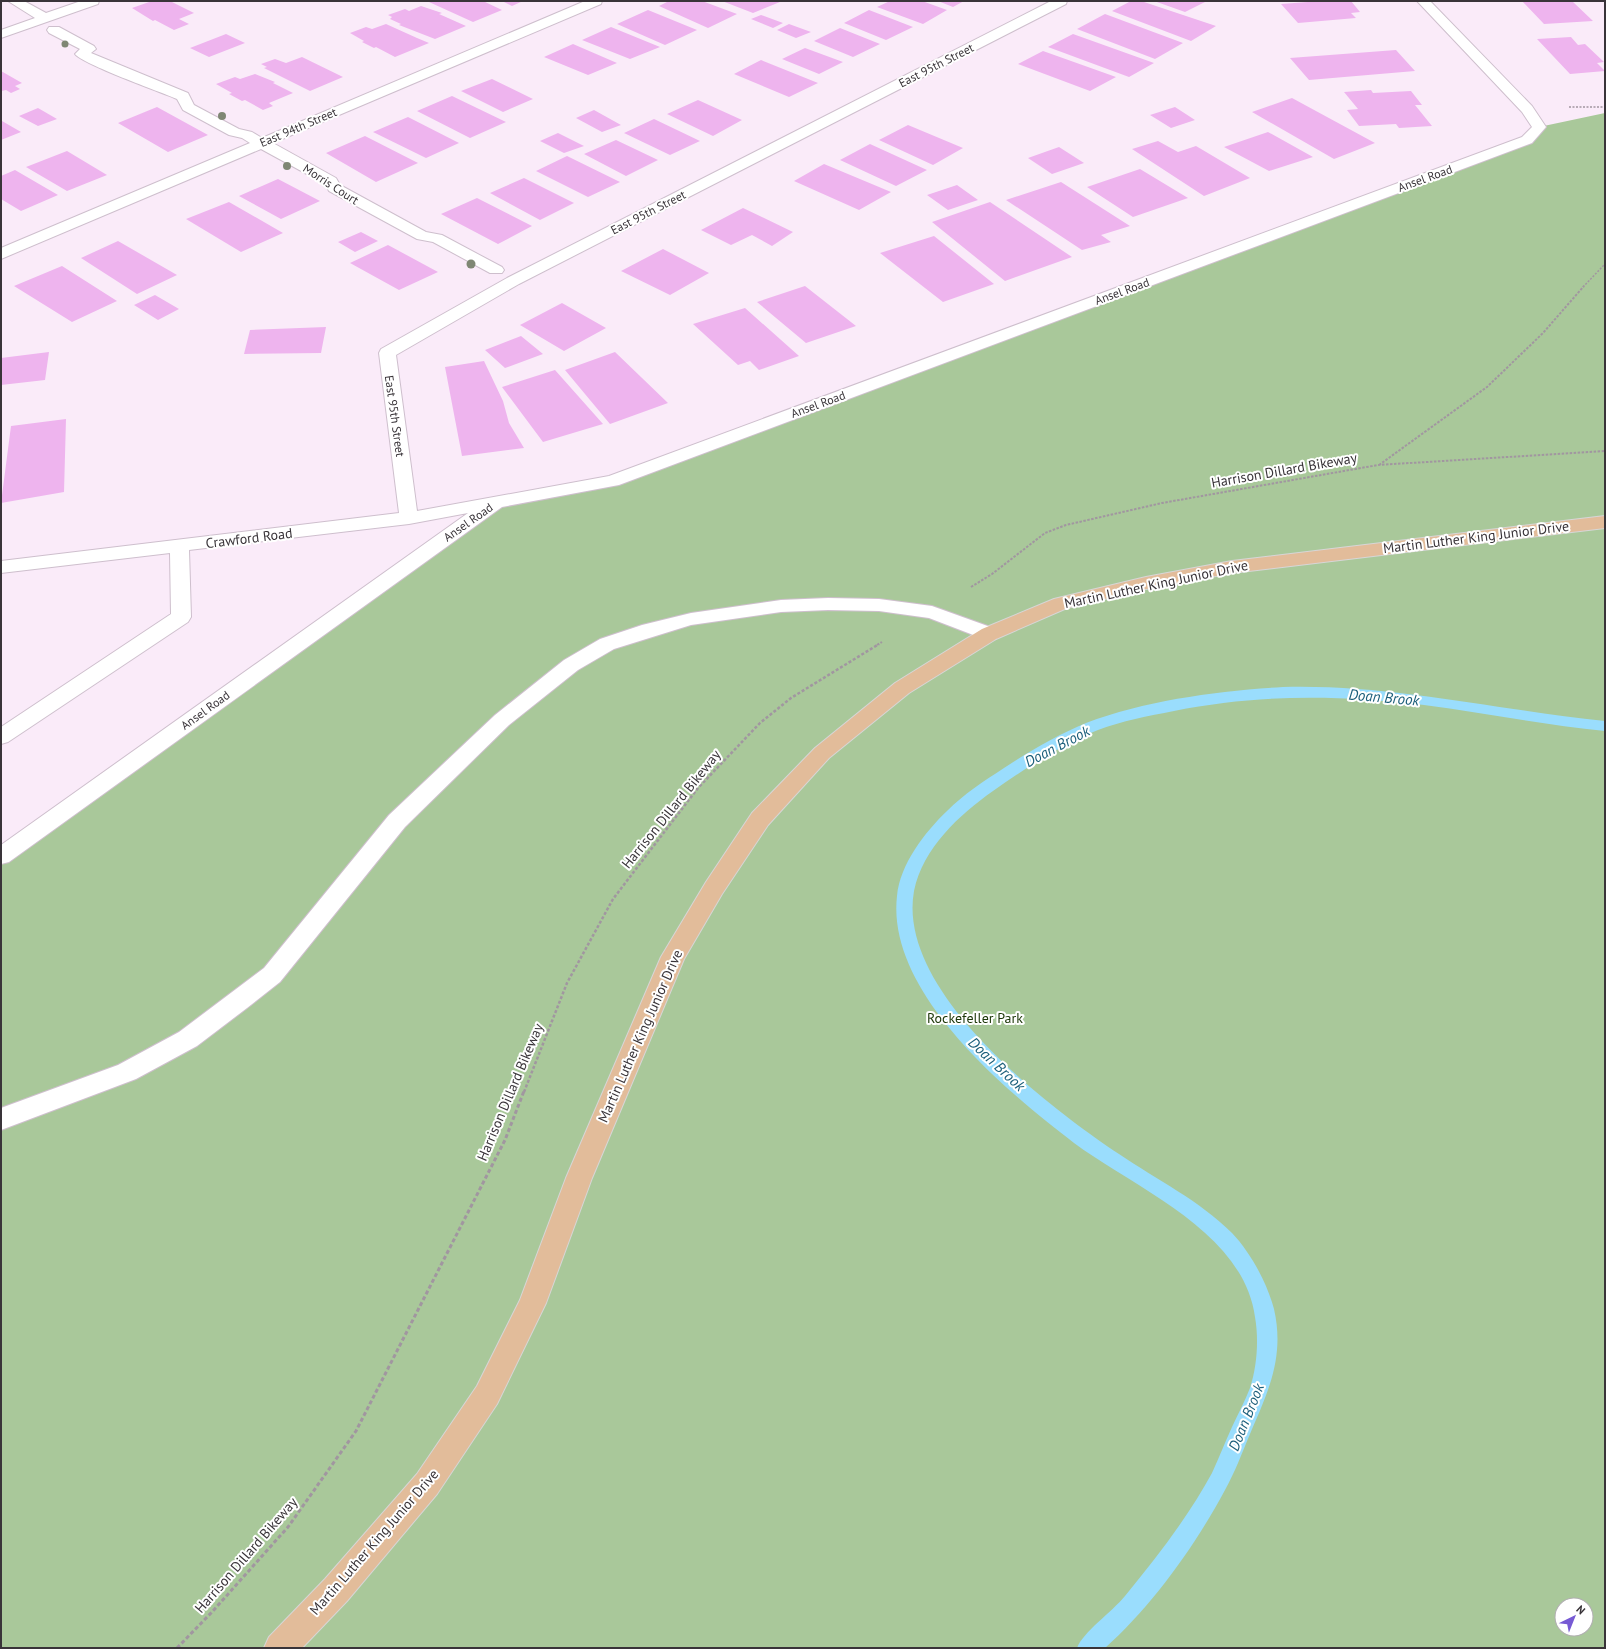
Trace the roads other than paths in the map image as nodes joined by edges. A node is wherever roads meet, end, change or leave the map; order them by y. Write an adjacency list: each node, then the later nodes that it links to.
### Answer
1 (14, 1): 6 (street)
2 (93, 1): 6 (street)
3 (596, 1): 9 (street, East 94th Street)
4 (1061, 1): 13 (street, East 95th Street)
5 (1423, 1): 12 (street, Ansel Road)
6 (45, 18): 8 (street)
7 (54, 30): 9 (street, Morris Court)
8 (1, 34)
9 (261, 142): 10 (street, East 94th Street); 11 (street, Morris Court)
10 (1, 254)
11 (496, 270)
12 (496, 502): 13 (street, Crawford Road); 19 (street, Ansel Road)
13 (409, 518): 15 (street, Crawford Road)
14 (1605, 522): 17 (main road, Martin Luther King Junior Drive)
15 (179, 546): 16 (street, Crawford Road); 18 (street)
16 (1, 567)
17 (989, 634): 20 (street); 21 (main road, Martin Luther King Junior Drive)
18 (1, 737)
19 (1, 856)
20 (1, 1119)
21 (280, 1648)

